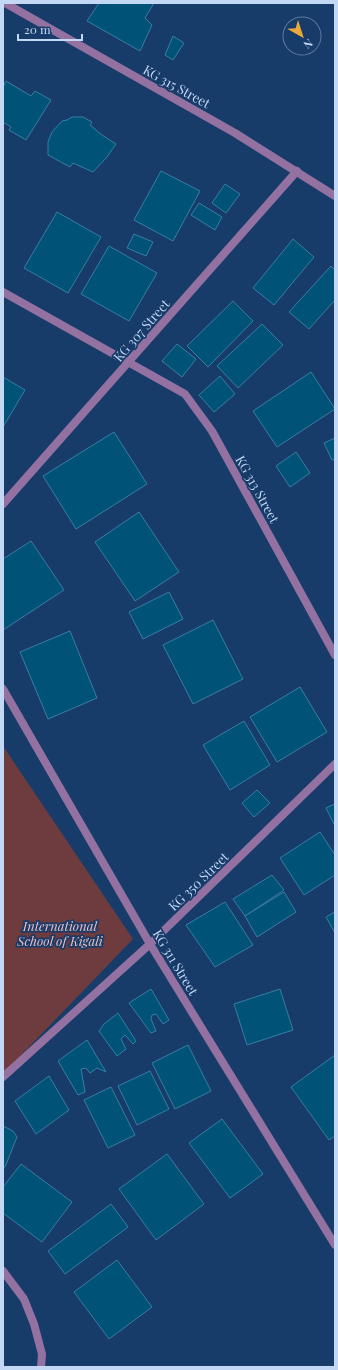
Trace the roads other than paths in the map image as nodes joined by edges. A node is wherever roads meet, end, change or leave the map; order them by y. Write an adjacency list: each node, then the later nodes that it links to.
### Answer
1 (5, 3): 2 (street, KG 315 Street)
2 (297, 171): 3 (street, KG 315 Street); 5 (street, KG 307 Street)
3 (335, 196)
4 (3, 292): 5 (street, KG 313 Street)
5 (129, 363): 6 (street, KG 307 Street); 7 (street, KG 313 Street)
6 (3, 504)
7 (335, 654)
8 (3, 689): 10 (street, KG 311 Street)
9 (335, 764): 10 (street, KG 350 Street)
10 (150, 944): 11 (street, KG 350 Street); 12 (street, KG 311 Street)
11 (3, 1077)
12 (335, 1245)
13 (3, 1271): 14 (street)
14 (41, 1367)

